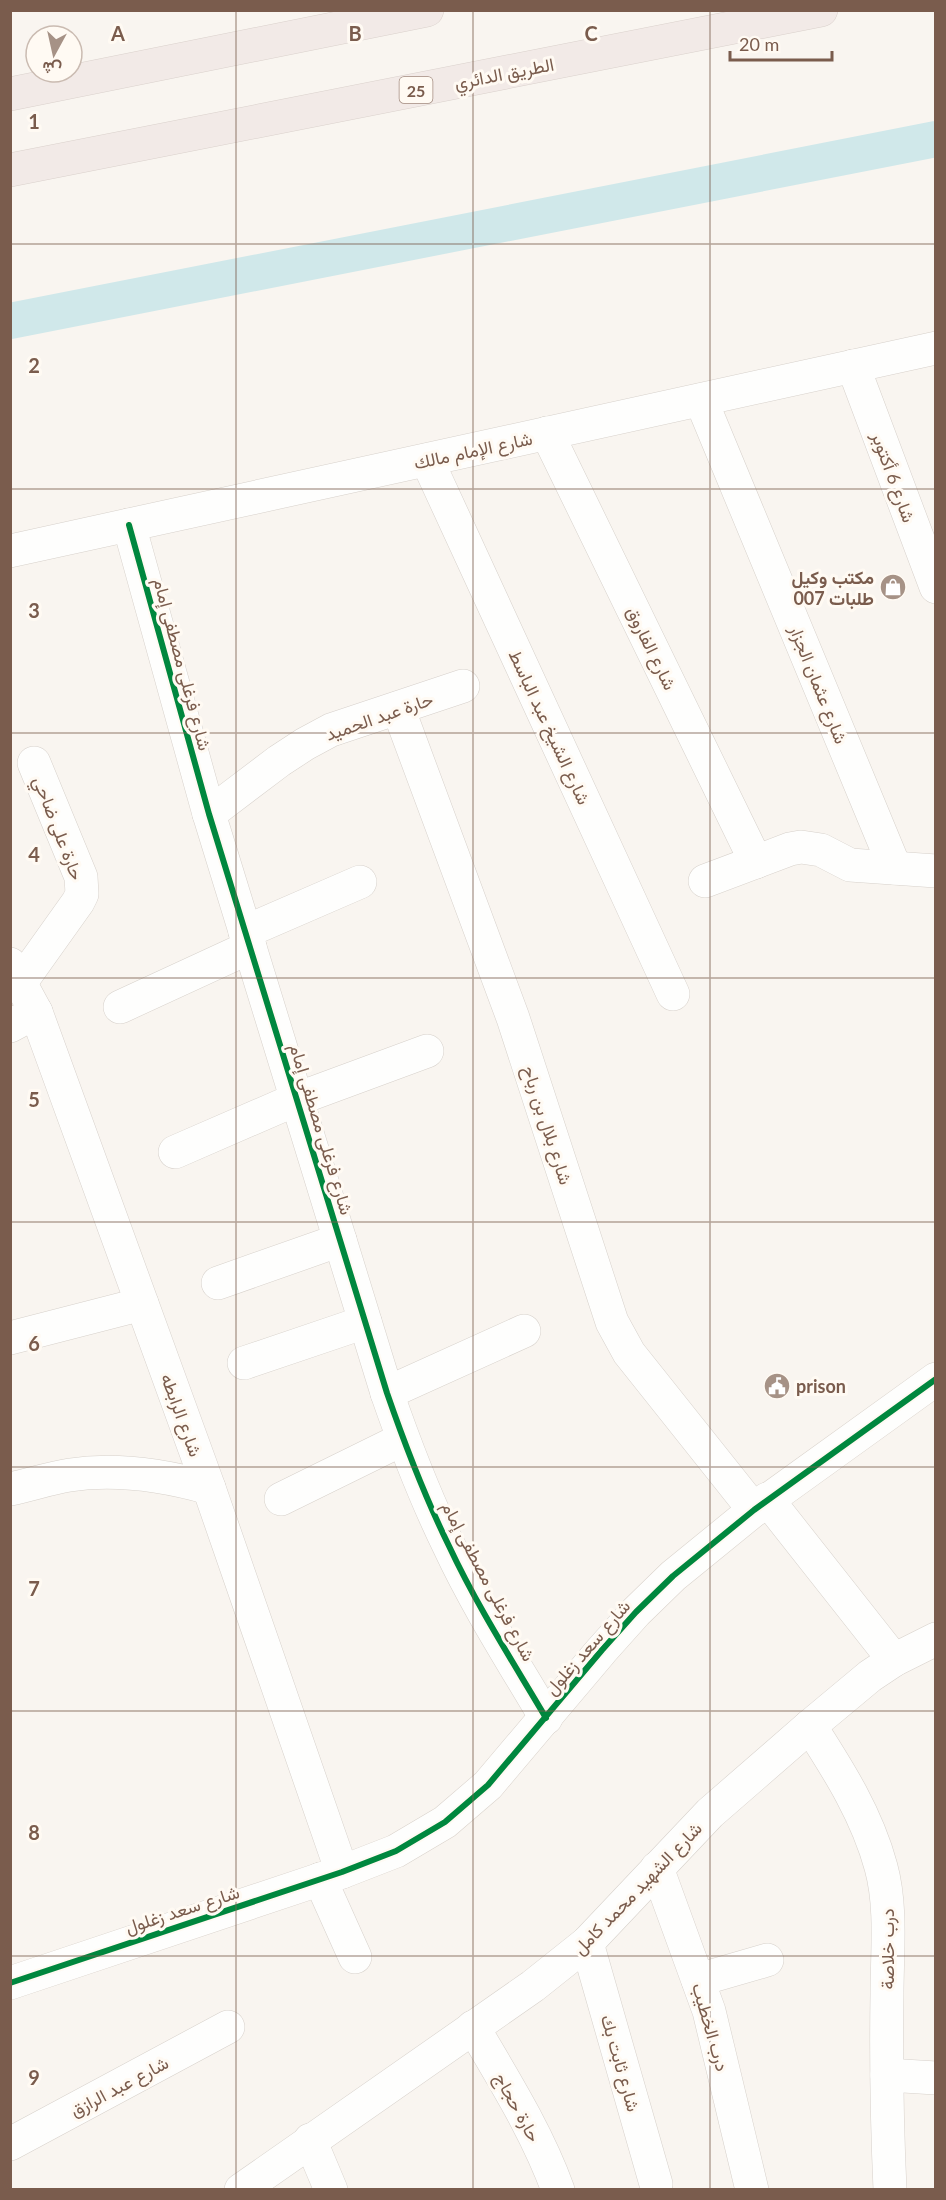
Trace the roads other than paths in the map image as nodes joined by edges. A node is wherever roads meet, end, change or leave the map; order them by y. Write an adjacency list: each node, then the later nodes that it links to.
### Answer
1 (427, 10): 4 (highway)
2 (821, 10): 3 (highway, الطريق الدائري / 25)
3 (779, 15): 5 (highway, الطريق الدائري / 25)
4 (10, 94)
5 (10, 170)
6 (936, 348): 7 (street, شارع الإمام مالك)
7 (853, 366): 8 (street, شارع الإمام مالك); 13 (street, شارع 6 أكتوبر)
8 (701, 400): 9 (street, شارع الإمام مالك); 19 (street, شارع عثمان الجزار)
9 (547, 433): 10 (street, شارع الإمام مالك); 18 (street, شارع الفاروق)
10 (427, 460): 11 (street, شارع الإمام مالك); 25 (street, شارع الشيخ عبد الباسط)
11 (129, 525): 12 (street, شارع الإمام مالك); 17 (street, شارع فرغلى مصطفى إمام)
12 (10, 551)
13 (936, 587)
14 (464, 686): 15 (street, حارة عبد الحميد)
15 (398, 708): 17 (street, حارة عبد الحميد); 44 (street, شارع بلال بن رباح)
16 (34, 763): 24 (street, حارة على ضاحي)
17 (209, 814): 23 (street, شارع فرغلى مصطفى إمام)
18 (756, 862): 19 (street); 21 (street)
19 (895, 868): 20 (street)
20 (936, 871)
21 (705, 881)
22 (360, 882): 23 (street)
23 (248, 940): 26 (street); 29 (street, شارع فرغلى مصطفى إمام)
24 (16, 973): 27 (street, شارع الرابطه)
25 (673, 994)
26 (120, 1007)
27 (23, 1019): 33 (street, شارع الرابطه)
28 (427, 1052): 29 (street)
29 (297, 1099): 30 (street); 31 (street, شارع فرغلى مصطفى إمام)
30 (175, 1152)
31 (340, 1240): 32 (street); 34 (street, شارع فرغلى مصطفى إمام)
32 (218, 1283)
33 (142, 1304): 36 (street); 41 (street, شارع الرابطه)
34 (365, 1322): 37 (street); 39 (street, شارع فرغلى مصطفى إمام)
35 (524, 1331): 39 (street)
36 (10, 1338)
37 (244, 1363)
38 (936, 1379): 44 (street, شارع سعد زغلول)
39 (387, 1393): 40 (street, شارع فرغلى مصطفى إمام)
40 (403, 1439): 43 (street); 47 (street, شارع فرغلى مصطفى إمام)
41 (208, 1488): 42 (street); 50 (street, شارع الرابطه)
42 (10, 1489)
43 (281, 1499)
44 (760, 1505): 46 (street, شارع بلال بن رباح); 47 (street, شارع سعد زغلول)
45 (936, 1639): 46 (street, شارع الشهيد محمد كامل)
46 (894, 1660): 48 (street, شارع الشهيد محمد كامل)
47 (546, 1718): 50 (street, شارع سعد زغلول)
48 (810, 1726): 49 (street, شارع الشهيد محمد كامل); 58 (street, درب خلاصة)
49 (657, 1868): 51 (street, شارع الشهيد محمد كامل); 54 (street, درب الخطيب)
50 (331, 1875): 52 (street, شارع الرابطه); 55 (street, شارع سعد زغلول)
51 (587, 1943): 57 (street, شارع الشهيد محمد كامل); 62 (street, شارع ثابت بك)
52 (355, 1957)
53 (767, 1960): 54 (street)
54 (698, 1980): 66 (street, درب الخطيب)
55 (10, 1983)
56 (228, 2027): 61 (street, شارع عبد الرازق)
57 (473, 2027): 60 (street, شارع الشهيد محمد كامل); 65 (street, حارة حجاج)
58 (887, 2075): 59 (street); 67 (street, درب خلاصة)
59 (936, 2078)
60 (310, 2140): 63 (street, شارع الشهيد محمد كامل); 64 (street)
61 (10, 2144)
62 (656, 2184)
63 (241, 2190)
64 (331, 2190)
65 (558, 2190)
66 (752, 2190)
67 (890, 2190)

